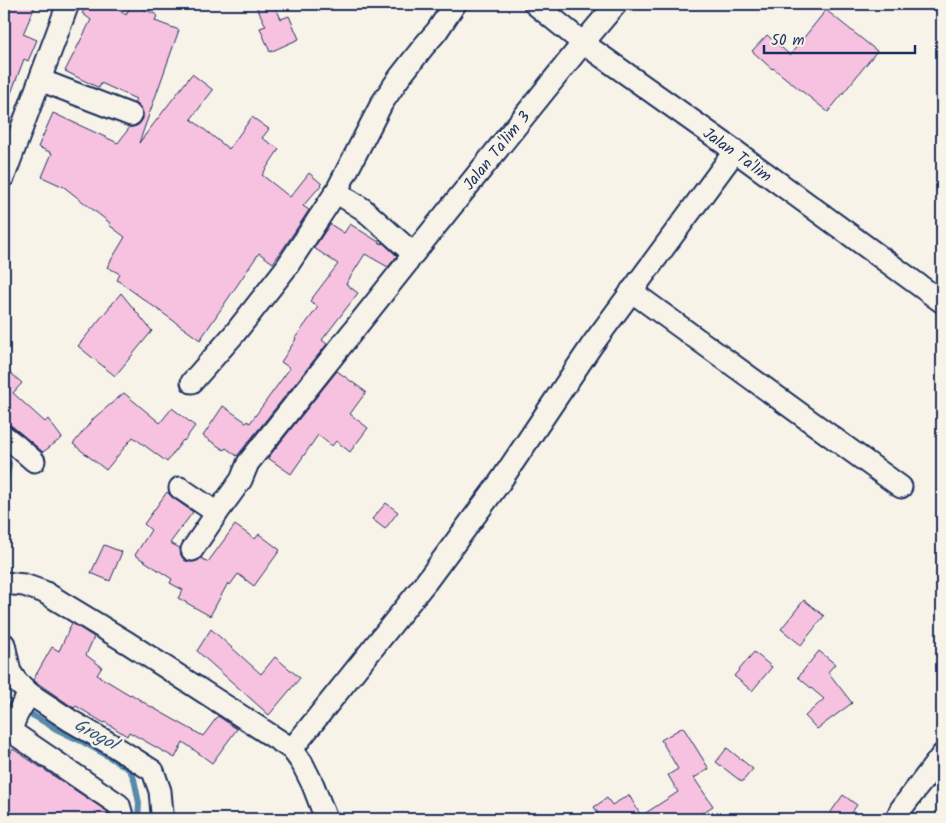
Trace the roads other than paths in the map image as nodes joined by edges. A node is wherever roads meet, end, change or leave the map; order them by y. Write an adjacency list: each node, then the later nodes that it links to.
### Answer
1 (68, 4): 6 (street)
2 (456, 4): 10 (street)
3 (535, 4): 5 (street, Jalan Ta'lim)
4 (616, 4): 5 (street, Jalan Ta'lim 3)
5 (583, 43): 8 (street, Jalan Ta'lim); 11 (street, Jalan Ta'lim 3)
6 (40, 80): 7 (street); 9 (street)
7 (131, 114)
8 (735, 151): 12 (street); 13 (street, Jalan Ta'lim)
9 (4, 176)
10 (336, 192): 11 (street); 14 (street)
11 (410, 258): 19 (street, Jalan Ta'lim 3)
12 (631, 291): 17 (street); 24 (street)
13 (942, 302)
14 (192, 382)
15 (4, 436): 16 (street)
16 (34, 461)
17 (901, 486)
18 (180, 488): 19 (street)
19 (217, 512): 20 (street, Jalan Ta'lim 3)
20 (192, 550)
21 (4, 583): 24 (street)
22 (4, 644): 23 (street)
23 (28, 697): 26 (street); 27 (street)
24 (292, 749): 28 (street)
25 (942, 755): 29 (street)
26 (123, 819)
27 (162, 819)
28 (326, 819)
29 (901, 819)

